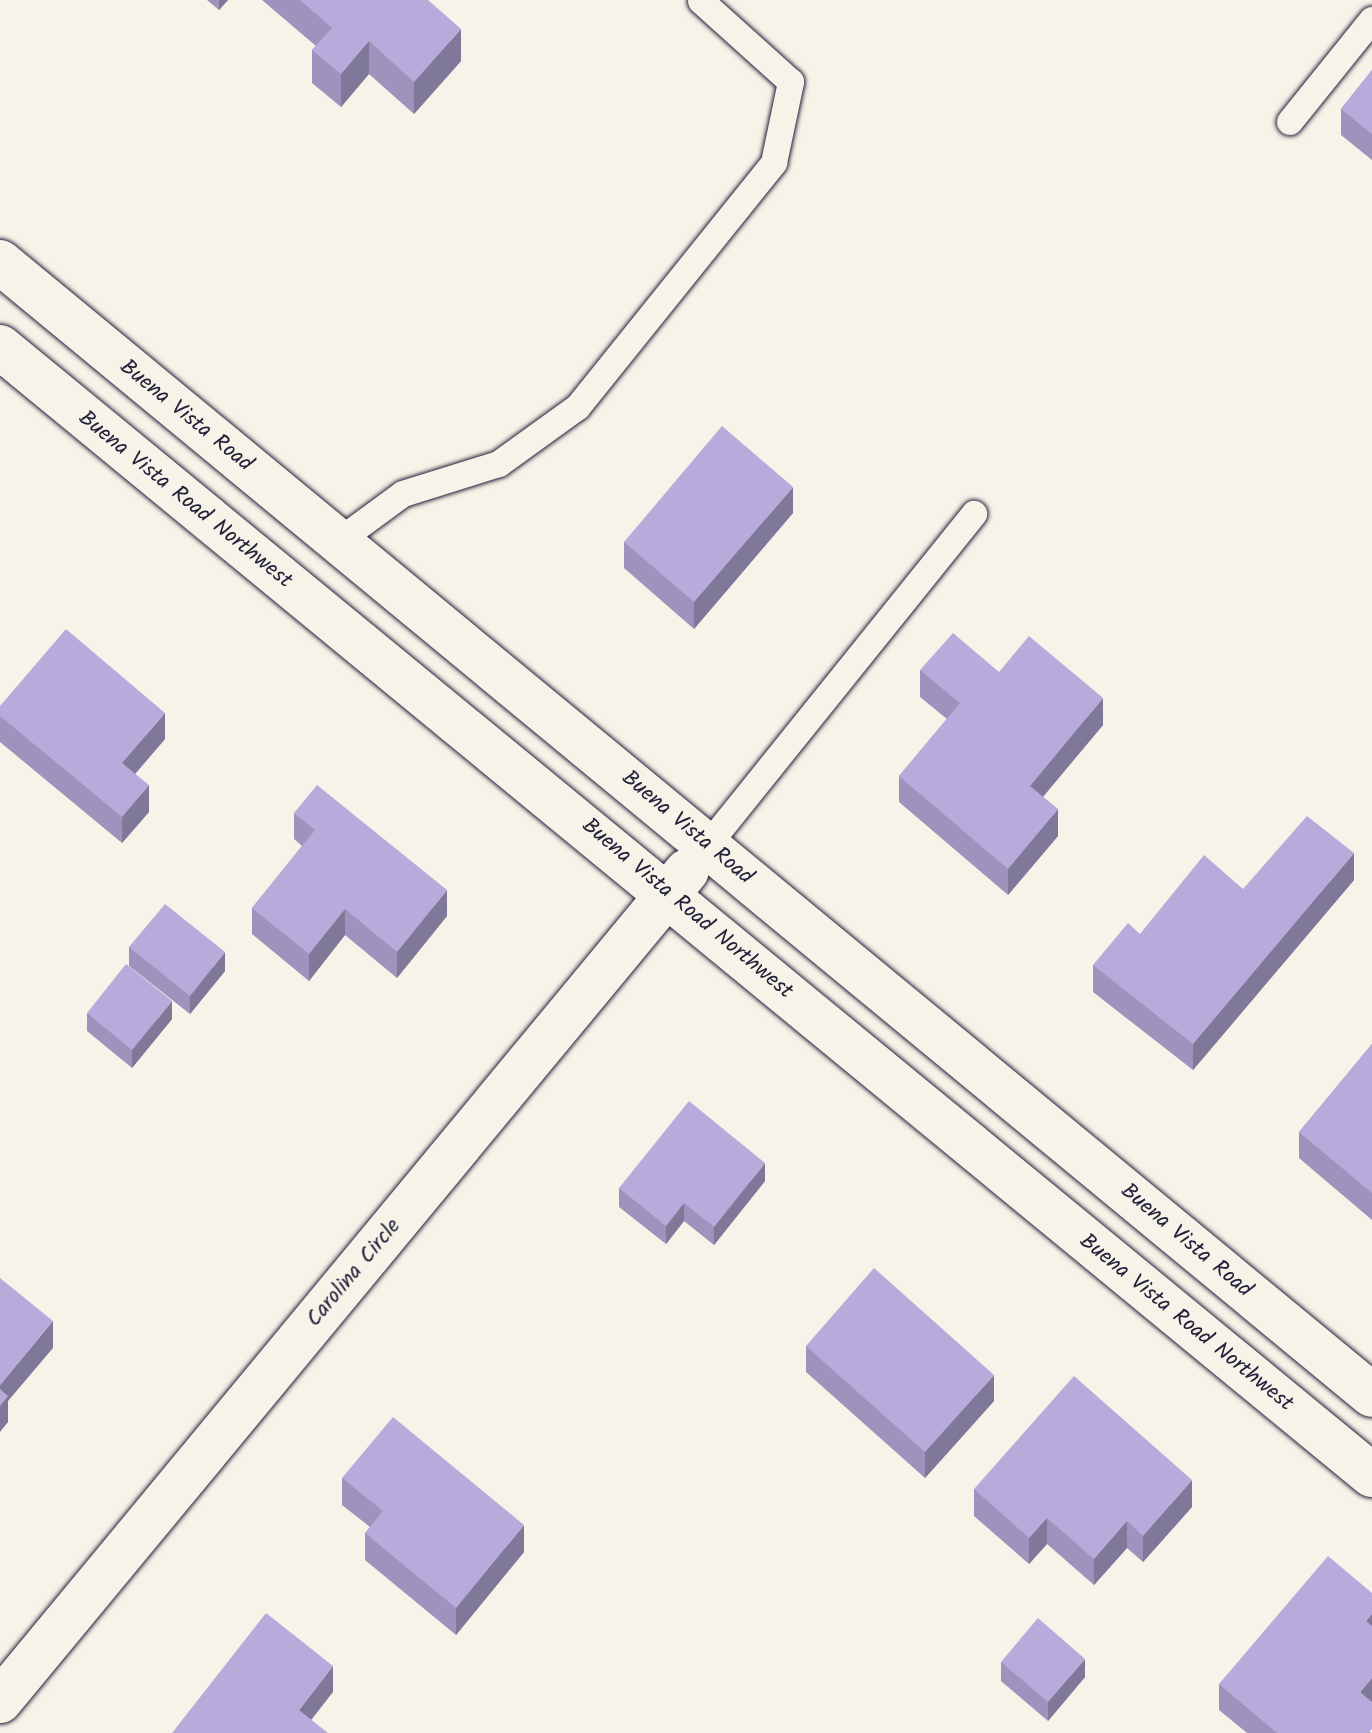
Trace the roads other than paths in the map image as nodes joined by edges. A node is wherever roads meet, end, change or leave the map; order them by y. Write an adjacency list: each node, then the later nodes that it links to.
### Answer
1 (701, 1): 7 (lane)
2 (1372, 20): 3 (lane)
3 (1290, 122)
4 (0, 262): 7 (street, Buena Vista Road)
5 (0, 347): 9 (street, Buena Vista Road Northwest)
6 (974, 514): 8 (lane)
7 (339, 541): 8 (street, Buena Vista Road)
8 (708, 845): 9 (street, Carolina Circle); 10 (street, Buena Vista Road)
9 (669, 893): 11 (street, Buena Vista Road Northwest); 12 (street, Carolina Circle)
10 (1372, 1395)
11 (1372, 1475)
12 (0, 1701)

